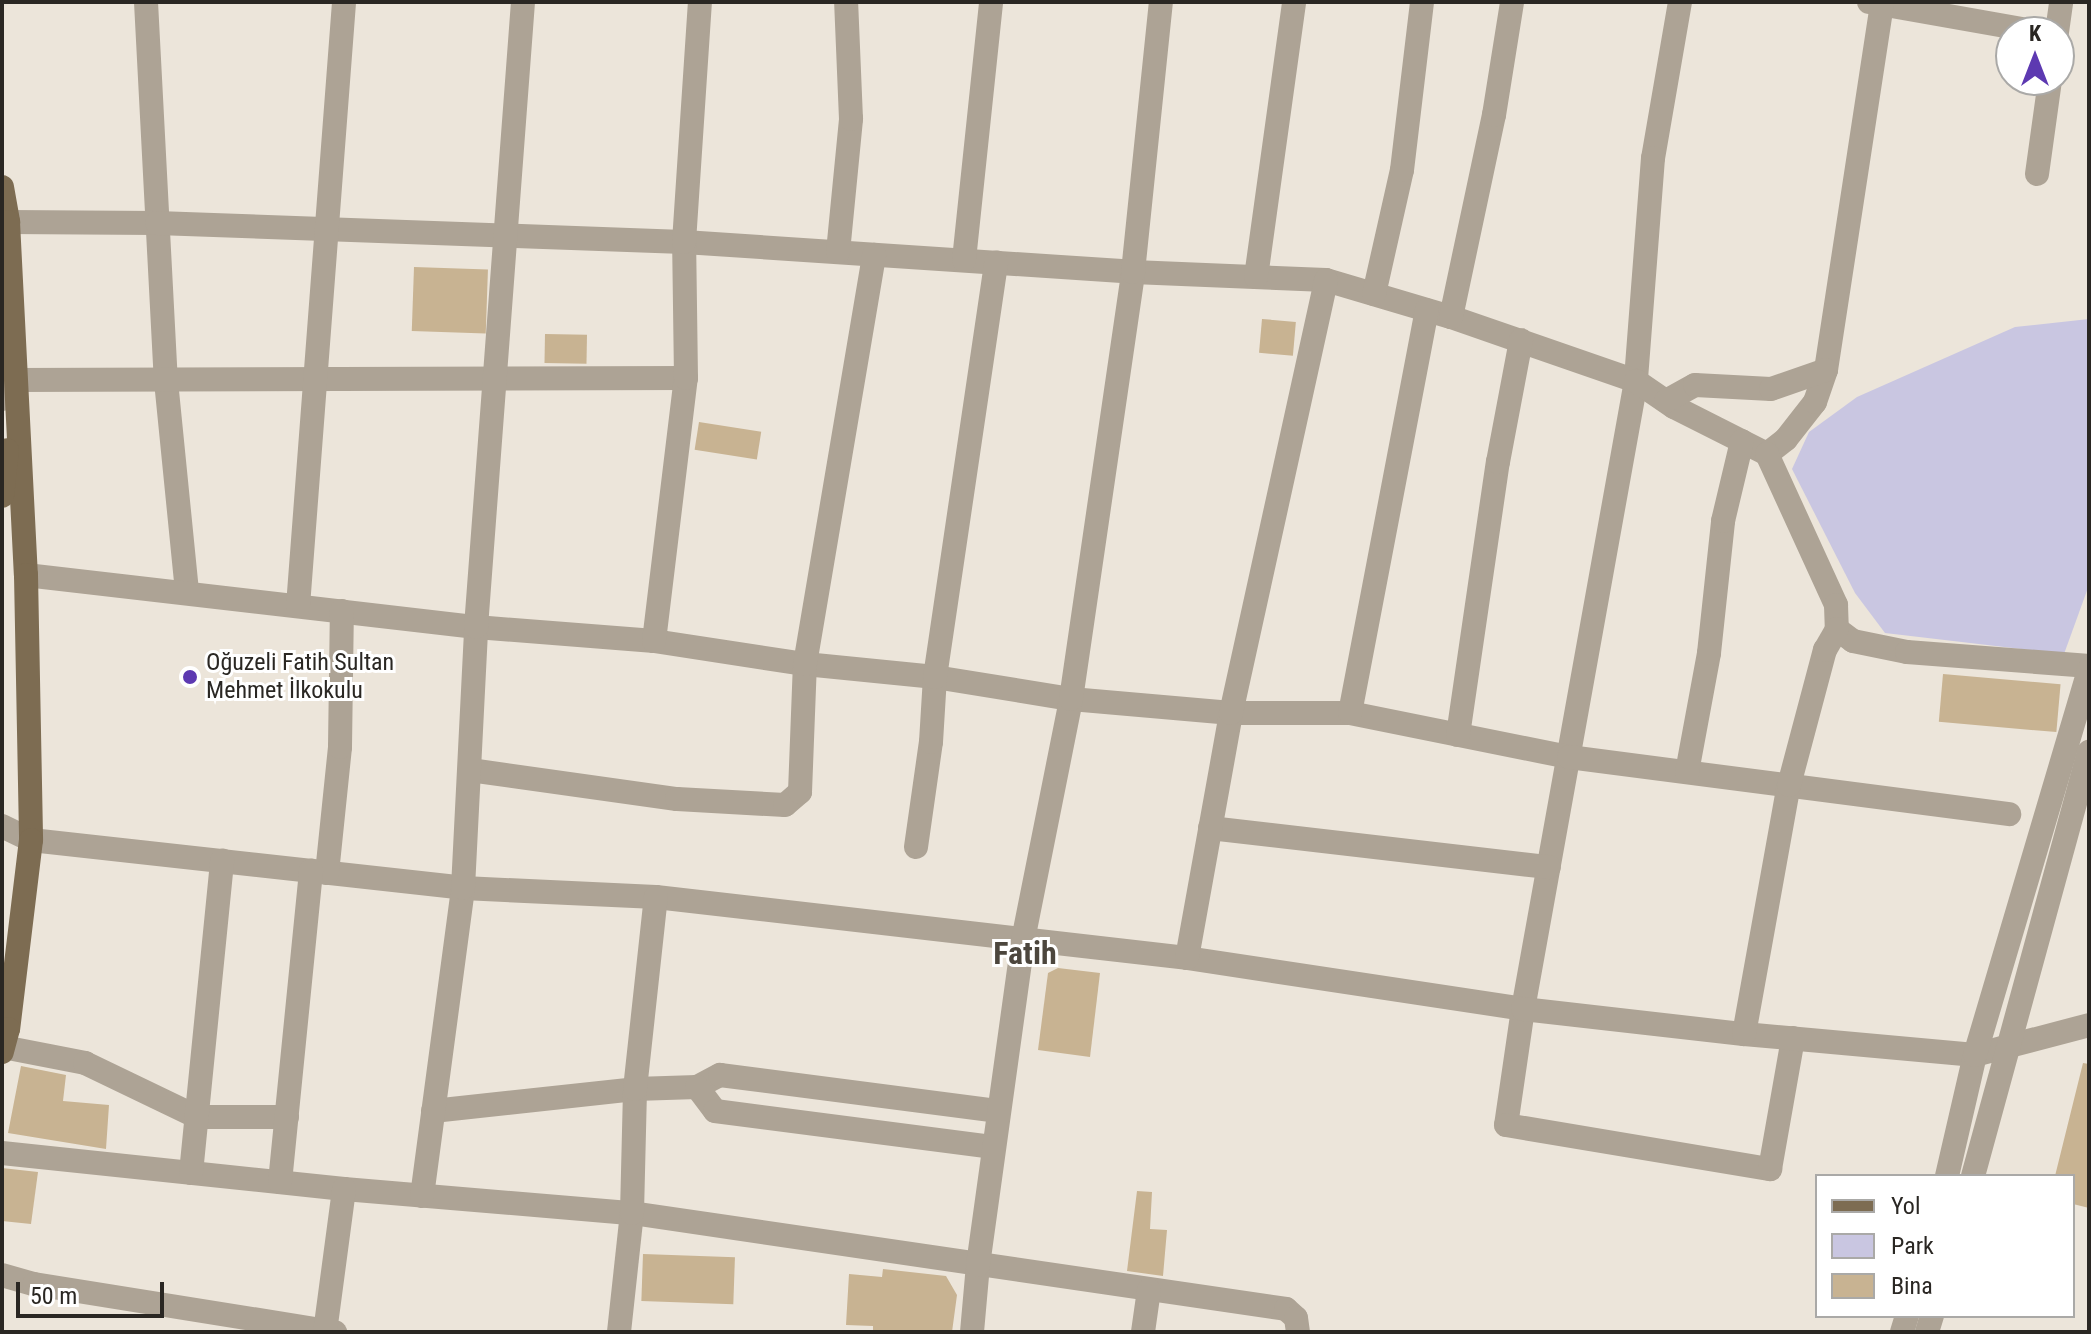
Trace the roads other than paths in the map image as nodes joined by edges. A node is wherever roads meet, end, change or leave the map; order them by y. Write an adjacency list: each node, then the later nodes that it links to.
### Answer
1 (146, 2): 18 (street)
2 (344, 2): 19 (street)
3 (523, 2): 20 (street)
4 (700, 2): 21 (street)
5 (846, 2): 22 (street)
6 (991, 2): 24 (street)
7 (1161, 2): 26 (street)
8 (1294, 2): 27 (street)
9 (1422, 2): 29 (street)
10 (1512, 2): 31 (street)
11 (1680, 2): 38 (street)
12 (1877, 3): 13 (street); 33 (street)
13 (1995, 24)
14 (2048, 96): 15 (street)
15 (2037, 174)
16 (2, 187): 17 (main road)
17 (8, 222): 18 (street); 39 (main road)
18 (157, 223): 19 (street); 36 (street)
19 (327, 230): 20 (street); 37 (street)
20 (504, 236): 21 (street); 34 (street)
21 (684, 242): 22 (street); 35 (street)
22 (838, 252): 23 (street)
23 (874, 255): 24 (street); 51 (street)
24 (964, 260): 25 (street)
25 (996, 262): 26 (street); 53 (street)
26 (1133, 272): 27 (street); 54 (street)
27 (1256, 277): 28 (street)
28 (1326, 280): 29 (street); 55 (street)
29 (1374, 294): 30 (street)
30 (1427, 310): 31 (street); 56 (street)
31 (1451, 317): 32 (street)
32 (1521, 340): 38 (street); 57 (street)
33 (1826, 370): 40 (street); 42 (street)
34 (493, 378): 35 (street); 37 (street); 48 (street)
35 (686, 378): 50 (street)
36 (166, 381): 37 (street); 39 (street); 45 (street)
37 (312, 381): 46 (street)
38 (1636, 381): 40 (street); 59 (street)
39 (8, 389): 43 (main road); 44 (main road)
40 (1666, 401): 41 (street)
41 (1742, 441): 42 (street); 61 (street)
42 (1767, 454): 49 (street)
43 (2, 496)
44 (26, 575): 45 (street); 66 (main road)
45 (187, 593): 46 (street)
46 (298, 606): 47 (street)
47 (342, 611): 48 (street); 70 (street)
48 (476, 627): 50 (street); 60 (street)
49 (1837, 629): 52 (street); 62 (street)
50 (654, 641): 51 (street)
51 (805, 664): 53 (street); 60 (street)
52 (2089, 667): 81 (street)
53 (935, 677): 54 (street); 67 (street)
54 (1071, 699): 55 (street); 73 (street)
55 (1231, 713): 56 (street); 65 (street)
56 (1350, 713): 57 (street)
57 (1458, 735): 59 (street)
58 (2089, 752): 79 (street)
59 (1569, 757): 61 (street); 69 (street)
60 (470, 770): 71 (street)
61 (1687, 772): 62 (street)
62 (1789, 785): 63 (street); 77 (street)
63 (2009, 814)
64 (2, 826): 66 (street)
65 (1210, 828): 69 (street); 74 (street)
66 (31, 840): 68 (street); 80 (main road)
67 (916, 847)
68 (222, 861): 70 (street); 86 (street)
69 (1549, 867): 75 (street)
70 (319, 872): 71 (street); 87 (street)
71 (463, 888): 72 (street); 84 (street)
72 (656, 897): 73 (street); 83 (street)
73 (1023, 940): 74 (street); 85 (street)
74 (1187, 958): 75 (street)
75 (1523, 1009): 77 (street); 78 (street)
76 (2089, 1025): 79 (street)
77 (1744, 1034): 78 (street)
78 (1793, 1038): 81 (street)
79 (2007, 1046): 81 (street); 92 (street)
80 (3, 1050): 86 (street)
81 (1975, 1055): 91 (street)
82 (697, 1087): 83 (street); 85 (street); 88 (street)
83 (635, 1089): 84 (street); 96 (street)
84 (433, 1111): 95 (street)
85 (999, 1111): 88 (street)
86 (197, 1117): 87 (street); 90 (street)
87 (287, 1117): 93 (street)
88 (994, 1147): 97 (street)
89 (2, 1153): 90 (street)
90 (191, 1173): 93 (street)
91 (1947, 1174)
92 (1974, 1174)
93 (280, 1182): 94 (street)
94 (344, 1189): 95 (street); 100 (street)
95 (422, 1196): 96 (street)
96 (632, 1213): 97 (street); 101 (street)
97 (978, 1265): 99 (street); 102 (street)
98 (2, 1275): 100 (street)
99 (1149, 1290): 103 (street); 104 (street)
100 (328, 1332)
101 (619, 1332)
102 (972, 1332)
103 (1143, 1332)
104 (1298, 1332)

